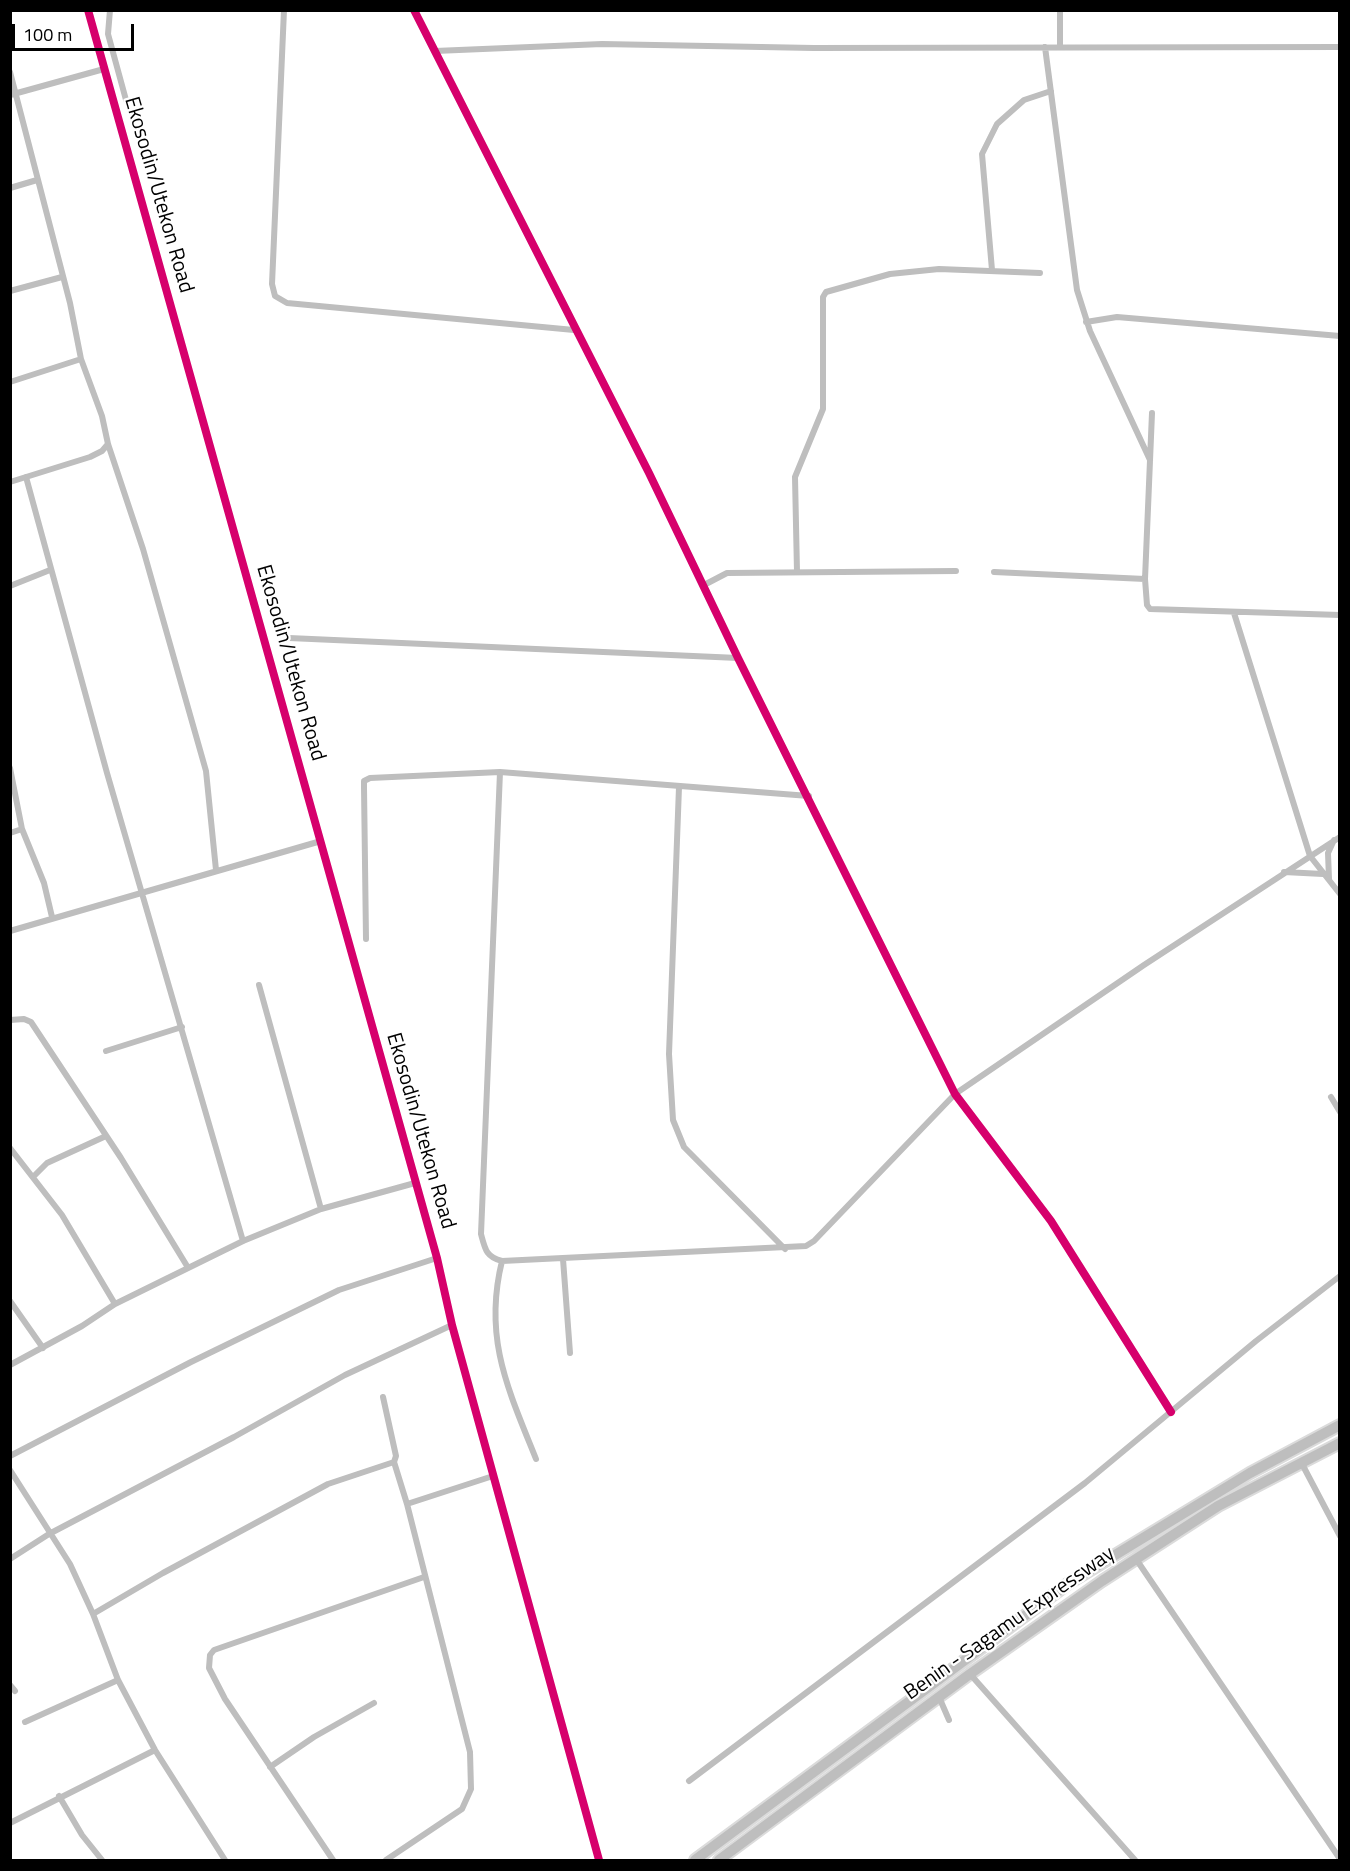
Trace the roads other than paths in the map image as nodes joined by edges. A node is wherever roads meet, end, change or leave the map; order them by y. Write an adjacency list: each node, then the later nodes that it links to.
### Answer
1 (88, 10): 10 (street, Ekosodin/Utekon Road)
2 (110, 10): 14 (street)
3 (284, 10): 22 (street)
4 (414, 10): 9 (street)
5 (1060, 10): 7 (street)
6 (1045, 47): 7 (street); 9 (street); 12 (street)
7 (1060, 47): 8 (street)
8 (1340, 47)
9 (435, 51): 22 (street)
10 (104, 69): 13 (street); 49 (street, Ekosodin/Utekon Road)
11 (10, 72): 13 (street)
12 (1051, 91): 17 (street); 21 (street)
13 (13, 94): 15 (street)
14 (126, 100)
15 (38, 180): 16 (street); 19 (street)
16 (10, 188)
17 (992, 270): 18 (street); 33 (street)
18 (1040, 273)
19 (62, 277): 20 (street); 24 (street)
20 (10, 291)
21 (1086, 322): 23 (street); 28 (street)
22 (574, 330): 36 (street)
23 (1340, 336)
24 (81, 359): 25 (street); 27 (street)
25 (10, 381)
26 (1152, 413): 28 (street)
27 (108, 444): 29 (street); 51 (street)
28 (1150, 460): 35 (street)
29 (26, 477): 30 (street); 31 (street)
30 (10, 482)
31 (50, 570): 37 (street); 55 (street)
32 (956, 571): 33 (street)
33 (797, 572): 36 (street)
34 (994, 572): 35 (street)
35 (1145, 579): 38 (street)
36 (704, 585): 41 (street)
37 (10, 586)
38 (1234, 613): 39 (street); 50 (street)
39 (1340, 615)
40 (290, 638): 41 (street)
41 (738, 658): 45 (street)
42 (10, 768): 46 (street)
43 (500, 772): 44 (street); 59 (street); 76 (street)
44 (679, 787): 45 (street); 73 (street)
45 (809, 796): 64 (street)
46 (22, 829): 47 (street); 57 (street)
47 (10, 833)
48 (1337, 838): 50 (street); 54 (street)
49 (321, 841): 51 (street); 70 (street, Ekosodin/Utekon Road)
50 (1310, 856): 52 (street); 53 (street)
51 (216, 870): 55 (street)
52 (1284, 873): 53 (street); 64 (street)
53 (1323, 874): 54 (street)
54 (1329, 879): 56 (street)
55 (142, 892): 57 (street); 62 (street)
56 (1340, 894)
57 (52, 917): 58 (street)
58 (10, 931)
59 (366, 939)
60 (259, 984): 71 (street)
61 (10, 1020): 67 (street)
62 (182, 1027): 63 (street); 72 (street)
63 (106, 1051)
64 (955, 1094): 73 (street); 86 (street)
65 (1331, 1097): 66 (street)
66 (1340, 1112)
67 (106, 1136): 69 (street); 77 (street)
68 (10, 1148): 69 (street)
69 (33, 1177): 80 (street)
70 (415, 1183): 71 (street); 74 (street, Ekosodin/Utekon Road)
71 (321, 1209): 72 (street)
72 (243, 1240): 77 (street)
73 (785, 1249): 75 (street)
74 (437, 1258): 81 (street, Ekosodin/Utekon Road); 89 (street)
75 (563, 1259): 76 (street); 83 (street)
76 (502, 1261): 90 (street)
77 (187, 1266): 80 (street)
78 (1340, 1276): 86 (street)
79 (10, 1301): 82 (street)
80 (115, 1304): 82 (street)
81 (452, 1325): 94 (street, Ekosodin/Utekon Road); 96 (street)
82 (42, 1348): 84 (street)
83 (570, 1353)
84 (10, 1365)
85 (383, 1397): 91 (street)
86 (1171, 1412): 114 (street)
87 (1340, 1425): 100 (highway)
88 (1340, 1443): 92 (highway, Benin - Sagamu Expressway)
89 (10, 1456)
90 (536, 1459)
91 (394, 1462): 95 (street); 103 (street)
92 (1301, 1462): 97 (street); 99 (highway, Benin - Sagamu Expressway)
93 (10, 1470): 96 (street)
94 (493, 1476): 95 (street); 122 (street, Ekosodin/Utekon Road)
95 (406, 1504): 101 (street)
96 (49, 1534): 98 (street); 103 (street)
97 (1340, 1536)
98 (10, 1558)
99 (1136, 1559): 102 (highway, Benin - Sagamu Expressway); 117 (street)
100 (1093, 1569): 102 (highway); 123 (highway)
101 (424, 1577): 113 (street); 121 (street)
102 (1102, 1581): 104 (highway, Benin - Sagamu Expressway)
103 (93, 1614): 105 (street)
104 (970, 1674): 108 (highway, Benin - Sagamu Expressway); 125 (street)
105 (118, 1680): 111 (street); 112 (street)
106 (10, 1685): 107 (street)
107 (15, 1691)
108 (939, 1697): 110 (street); 124 (highway, Benin - Sagamu Expressway)
109 (374, 1703): 113 (street)
110 (950, 1720)
111 (25, 1722)
112 (155, 1750): 115 (street); 119 (street)
113 (270, 1767): 120 (street)
114 (689, 1781)
115 (59, 1796): 116 (street); 118 (street)
116 (10, 1823)
117 (1340, 1859)
118 (102, 1860)
119 (225, 1860)
120 (333, 1860)
121 (386, 1860)
122 (599, 1860)
123 (695, 1860)
124 (719, 1860)
125 (1135, 1860)

